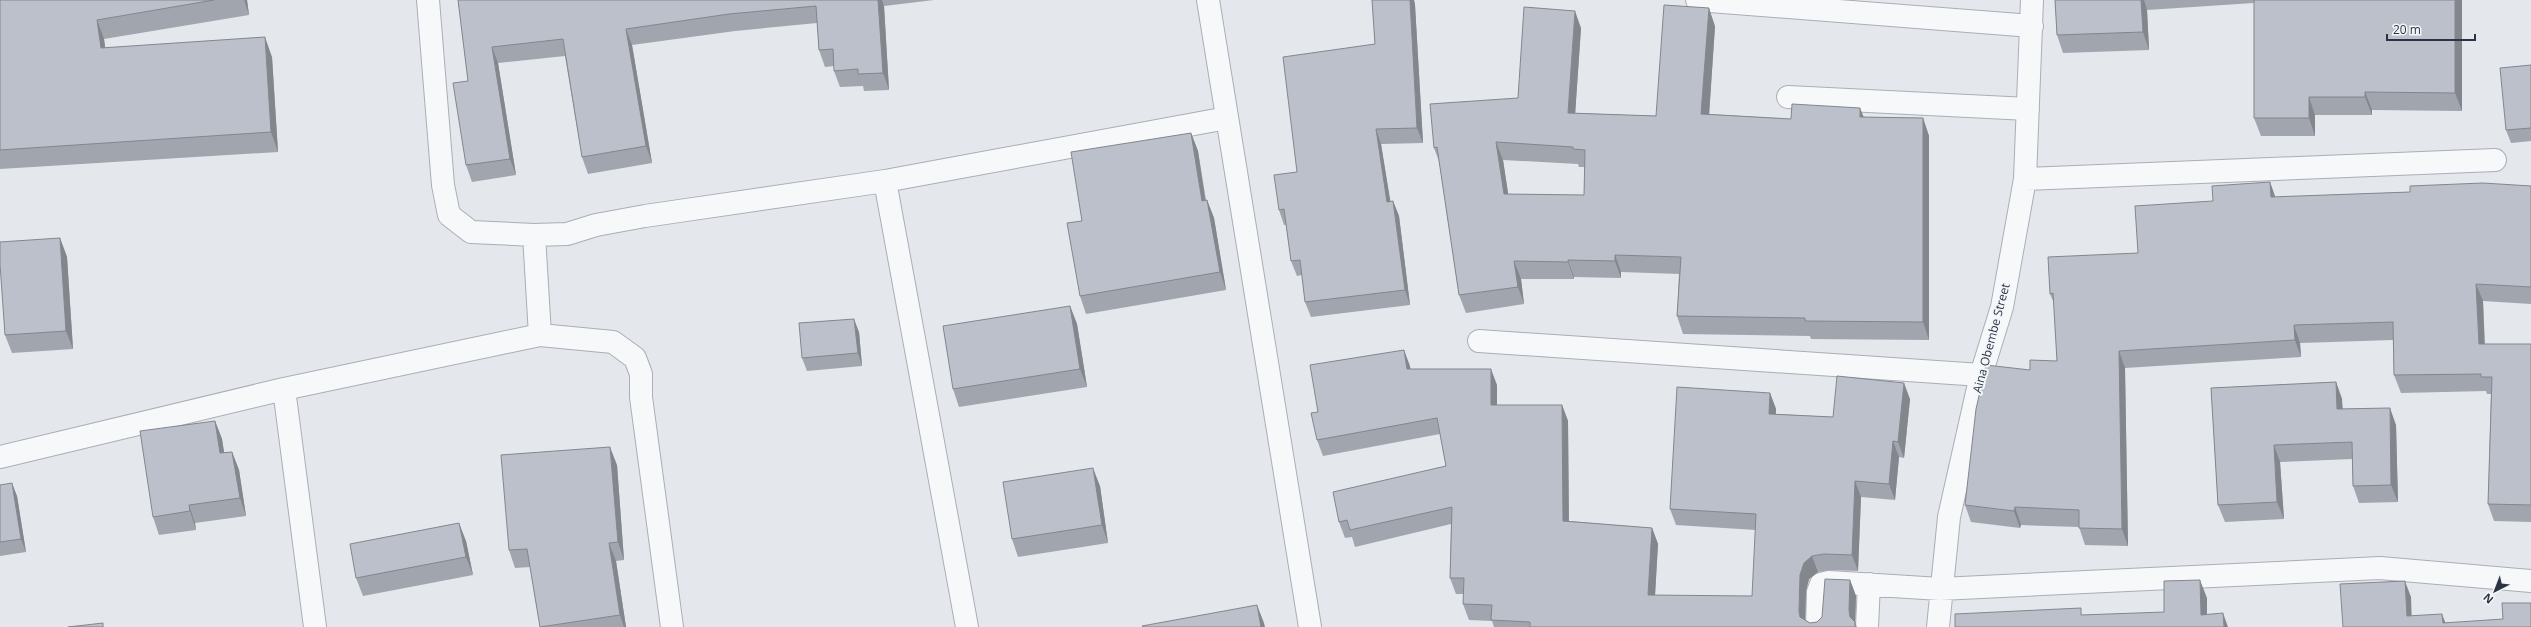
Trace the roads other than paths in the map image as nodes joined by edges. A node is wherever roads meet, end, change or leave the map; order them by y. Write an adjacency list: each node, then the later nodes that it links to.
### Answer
1 (428, 0): 12 (street)
2 (1208, 0): 8 (street)
3 (1697, 0): 5 (street)
4 (2032, 0): 5 (street, Aina Obembe Street)
5 (2032, 26): 7 (street, Aina Obembe Street)
6 (1788, 97): 7 (street)
7 (2028, 109): 10 (street, Aina Obembe Street)
8 (1227, 118): 11 (street); 24 (street)
9 (2495, 160): 10 (street)
10 (2024, 179): 15 (street, Aina Obembe Street)
11 (885, 181): 12 (street); 23 (street)
12 (534, 235): 13 (street)
13 (540, 335): 16 (street); 22 (street)
14 (1479, 341): 15 (street)
15 (1981, 375): 20 (street, Aina Obembe Street)
16 (284, 389): 17 (street); 21 (street)
17 (0, 457)
18 (2531, 582): 20 (street)
19 (1869, 584): 20 (street); 25 (street); 26 (street)
20 (1940, 589): 27 (street, Aina Obembe Street)
21 (315, 627)
22 (672, 627)
23 (968, 627)
24 (1310, 627)
25 (1816, 627)
26 (1867, 627)
27 (1938, 627)

